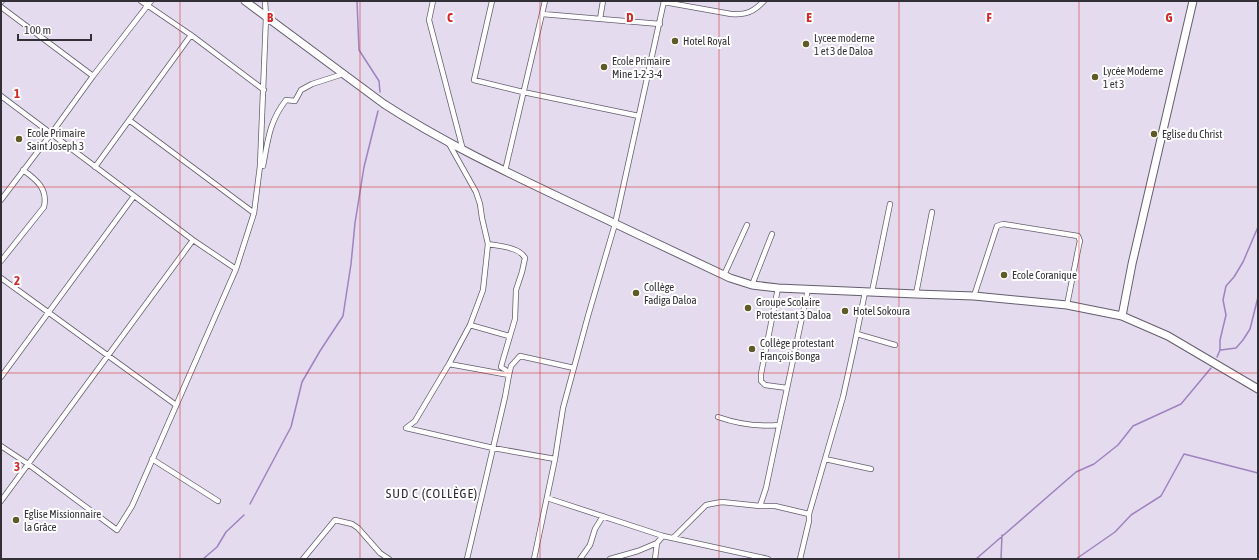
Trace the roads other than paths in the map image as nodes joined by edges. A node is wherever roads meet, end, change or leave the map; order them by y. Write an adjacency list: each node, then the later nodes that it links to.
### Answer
1 (141, 1): 11 (street)
2 (245, 1): 14 (street)
3 (265, 1): 14 (street)
4 (433, 1): 27 (street)
5 (492, 1): 21 (street)
6 (545, 1): 13 (street)
7 (603, 1): 15 (street)
8 (664, 1): 9 (street); 16 (street)
9 (764, 1)
10 (1193, 1): 54 (street)
11 (149, 3): 17 (street); 19 (street)
12 (1, 7): 19 (street)
13 (542, 14): 15 (street); 21 (street)
14 (266, 17): 18 (street); 20 (street)
15 (600, 19): 16 (street)
16 (660, 24): 23 (street)
17 (190, 35): 20 (street); 24 (street)
18 (343, 74): 26 (street); 31 (street)
19 (93, 76): 25 (street)
20 (264, 90): 31 (street)
21 (523, 92): 23 (street); 30 (street)
22 (1, 96): 25 (street)
23 (639, 116): 37 (street)
24 (129, 120): 28 (street); 36 (street)
25 (51, 134): 28 (street); 29 (street)
26 (448, 142): 27 (street); 41 (street)
27 (463, 150): 30 (street)
28 (95, 167): 32 (street)
29 (23, 170): 33 (street); 42 (street)
30 (505, 171): 37 (street)
31 (258, 186): 36 (street)
32 (134, 196): 40 (street); 53 (street)
33 (1, 200)
34 (890, 204): 49 (street)
35 (932, 212): 50 (street)
36 (254, 213): 43 (street)
37 (615, 224): 44 (street); 61 (street)
38 (746, 225): 44 (street)
39 (772, 234): 46 (street)
40 (193, 240): 43 (street); 59 (street)
41 (488, 244): 55 (street); 57 (street)
42 (1, 261)
43 (236, 269): 66 (street)
44 (724, 275): 46 (street)
45 (1, 278): 53 (street)
46 (752, 285): 47 (street)
47 (778, 288): 48 (street); 64 (street)
48 (808, 289): 49 (street); 64 (street)
49 (868, 292): 50 (street); 56 (street)
50 (916, 294): 51 (street)
51 (974, 296): 52 (street); 52 (street)
52 (1067, 305): 54 (street)
53 (49, 313): 59 (street); 63 (street)
54 (1122, 316): 65 (street)
55 (470, 325): 57 (street); 60 (street)
56 (857, 334): 58 (street); 73 (street)
57 (509, 336): 62 (street)
58 (895, 345)
59 (109, 356): 66 (street); 74 (street)
60 (449, 364): 62 (street); 70 (street)
61 (574, 368): 62 (street); 72 (street)
62 (509, 375): 70 (street)
63 (1, 377)
64 (787, 388): 68 (street)
65 (1258, 389)
66 (176, 405): 71 (street)
67 (718, 417): 68 (street)
68 (779, 425): 79 (street)
69 (1, 446): 74 (street)
70 (492, 448): 72 (street); 88 (street)
71 (152, 459): 74 (street); 78 (street)
72 (555, 459): 76 (street)
73 (825, 460): 75 (street); 80 (street)
74 (28, 464): 77 (street)
75 (871, 469)
76 (547, 498): 81 (street); 89 (street)
77 (1, 501)
78 (218, 501)
79 (760, 506): 80 (street); 83 (street)
80 (809, 514): 94 (street)
81 (604, 516): 82 (street); 90 (street)
82 (663, 536): 83 (street); 84 (street)
83 (673, 538): 85 (street)
84 (657, 543): 91 (street); 92 (street)
85 (751, 557): 93 (street)
86 (303, 559): 87 (street)
87 (389, 559)
88 (466, 559)
89 (534, 559)
90 (580, 559)
91 (610, 559)
92 (655, 559)
93 (768, 559)
94 (800, 559)

